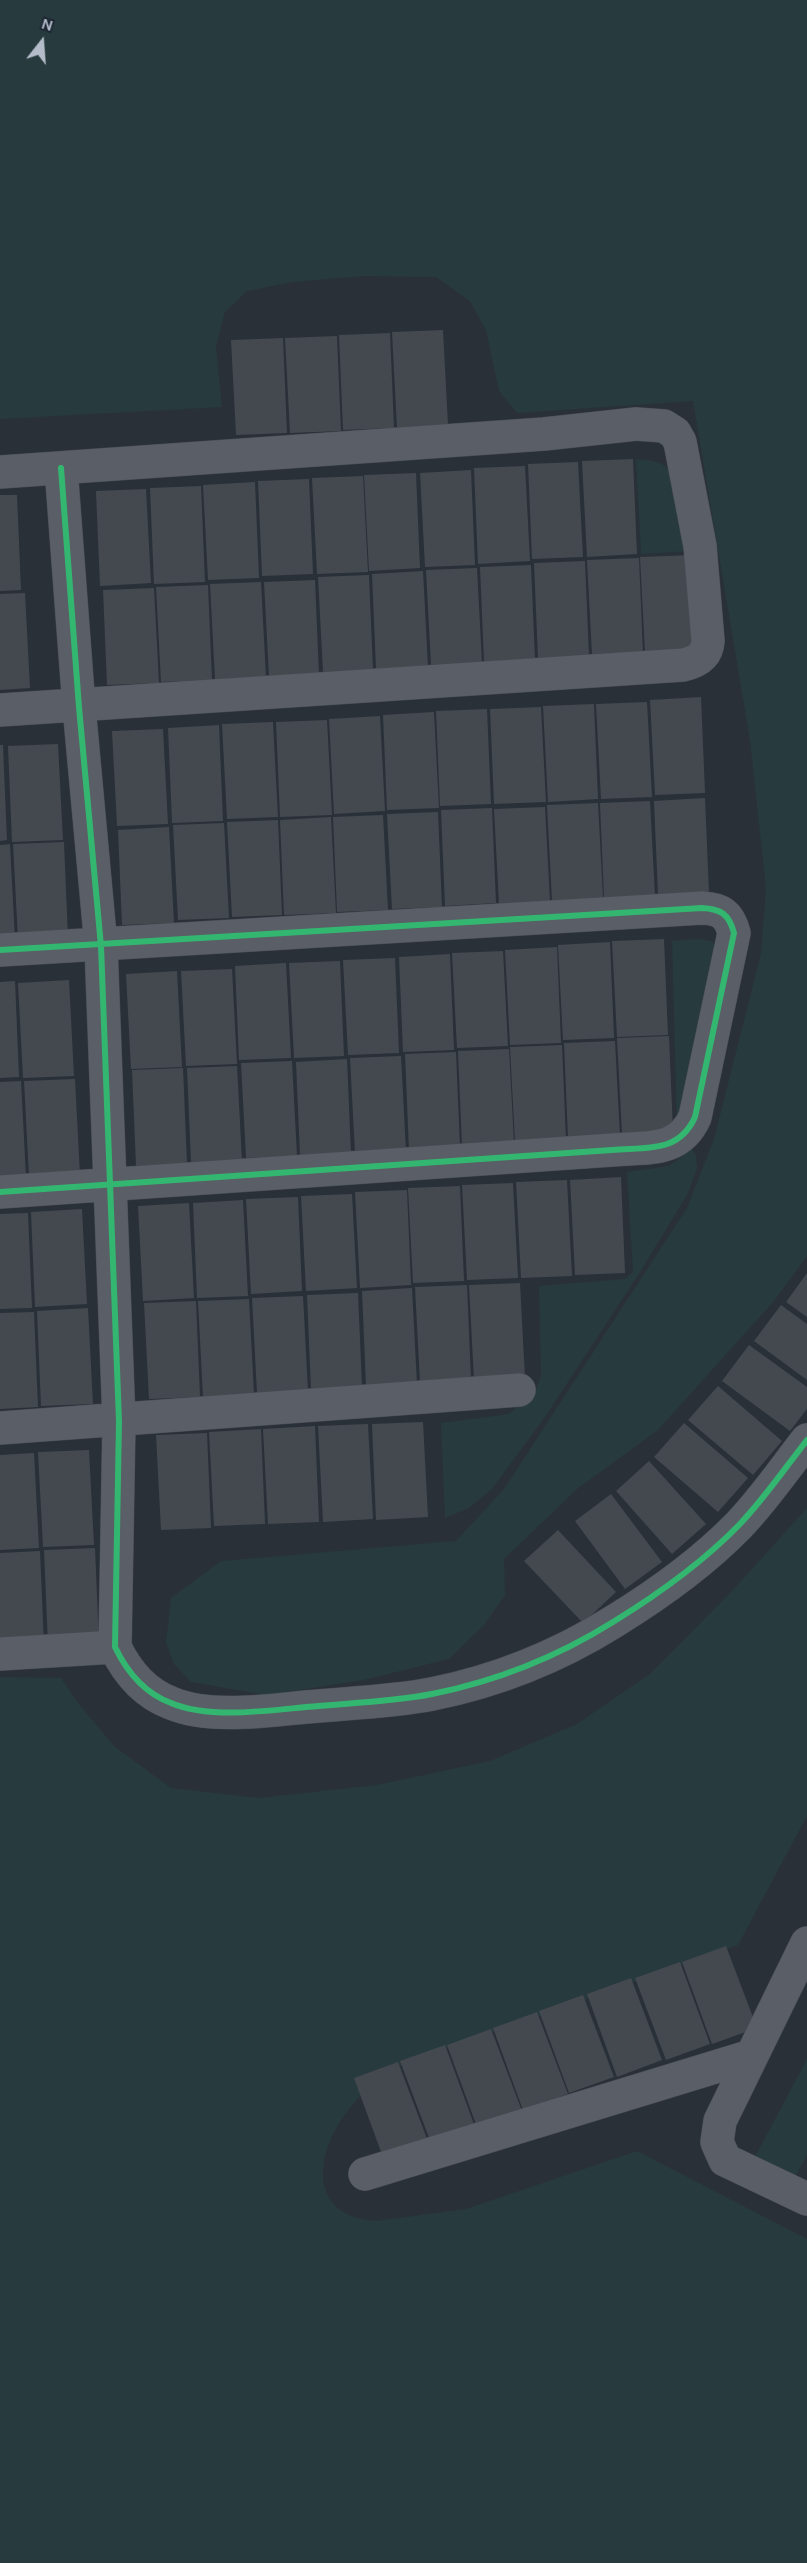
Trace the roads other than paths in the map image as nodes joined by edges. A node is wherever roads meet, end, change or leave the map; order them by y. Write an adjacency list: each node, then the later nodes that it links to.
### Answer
1 (61, 468): 2 (street); 3 (street); 3 (street)
2 (0, 472)
3 (78, 706): 4 (street); 5 (street)
4 (0, 710)
5 (101, 946): 6 (street); 7 (street); 7 (street)
6 (0, 950)
7 (112, 1186): 8 (street); 10 (street)
8 (0, 1192)
9 (519, 1390): 10 (street)
10 (119, 1421): 11 (street); 13 (street)
11 (0, 1428)
12 (807, 1440): 13 (street)
13 (115, 1647): 14 (street)
14 (0, 1654)
15 (807, 1944): 16 (street)
16 (751, 2056): 17 (street); 18 (street)
17 (365, 2174)
18 (807, 2199)

